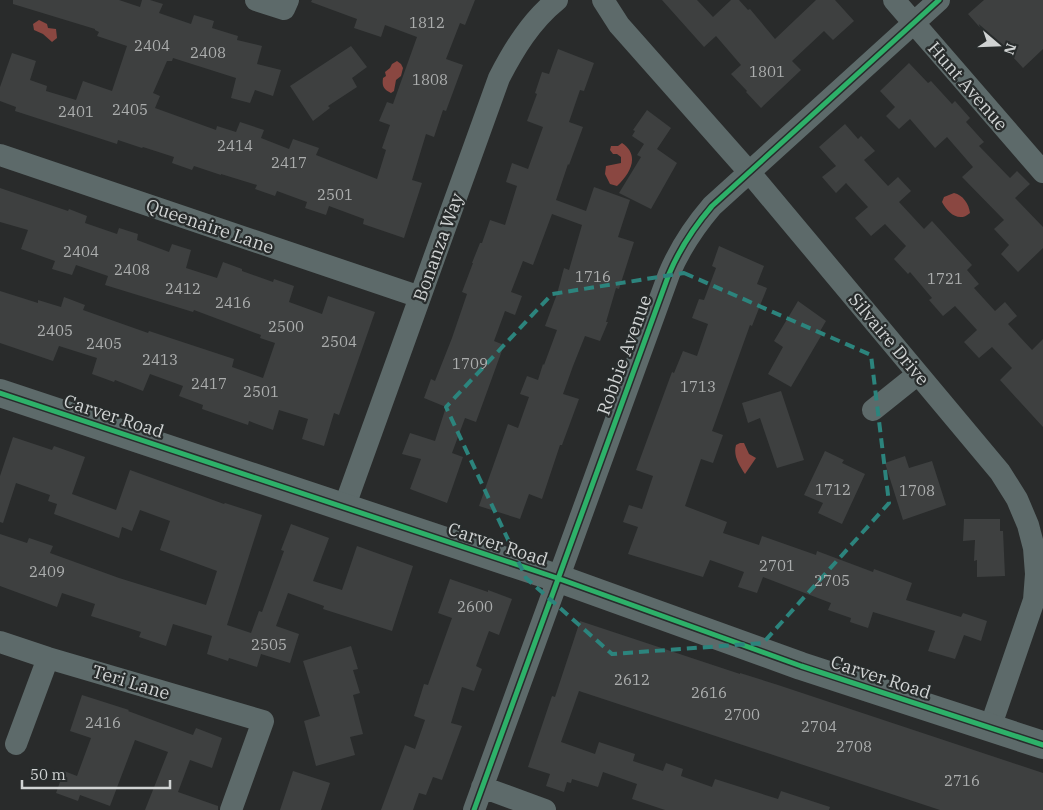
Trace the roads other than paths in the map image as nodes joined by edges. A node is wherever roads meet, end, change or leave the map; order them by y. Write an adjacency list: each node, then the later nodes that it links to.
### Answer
1 (256, 0): 2 (street)
2 (288, 0)
3 (556, 0): 11 (street, Bonanza Way)
4 (603, 0): 10 (street, Silvaire Drive)
5 (894, 0): 7 (street, Hunt Avenue)
6 (939, 0): 7 (street, Robbie Avenue)
7 (913, 23): 9 (street, Hunt Avenue); 10 (street, Robbie Avenue)
8 (0, 155): 11 (street, Queenaire Lane)
9 (1043, 172)
10 (750, 173): 12 (street, Silvaire Drive); 16 (street, Robbie Avenue)
11 (420, 297): 15 (street, Bonanza Way)
12 (918, 374): 14 (street); 19 (street, Silvaire Drive)
13 (0, 393): 15 (street, Carver Road)
14 (874, 410)
15 (344, 508): 16 (street, Carver Road)
16 (557, 578): 19 (street, Carver Road); 22 (street, Robbie Avenue)
17 (0, 642): 18 (street, Teri Lane)
18 (48, 658): 20 (street); 23 (street, Teri Lane)
19 (990, 728): 21 (street, Carver Road)
20 (16, 744)
21 (1043, 745)
22 (482, 787): 24 (street, Robbie Avenue); 25 (street)
23 (231, 810)
24 (474, 810)
25 (546, 810)

